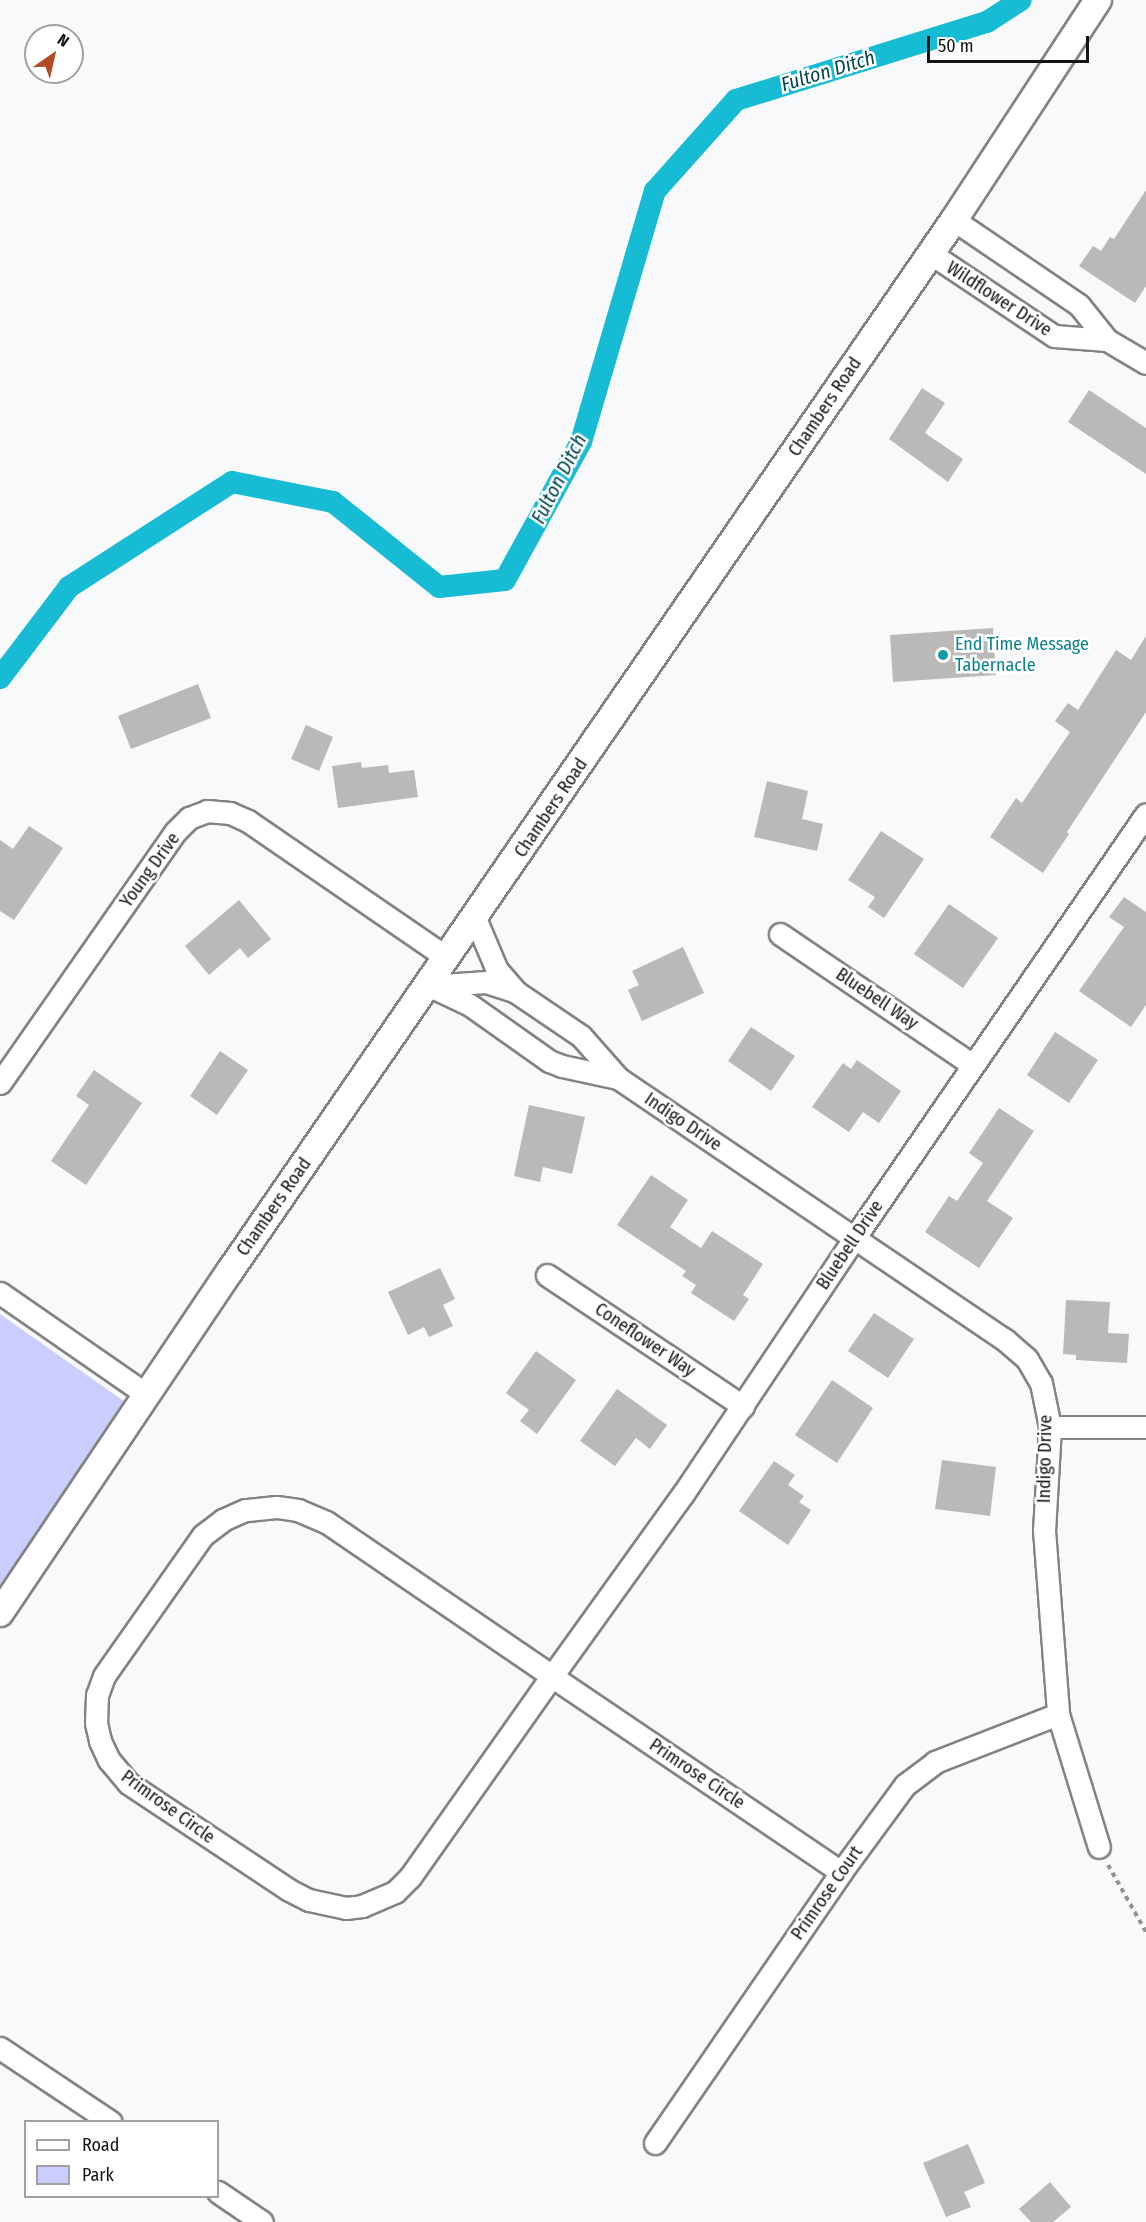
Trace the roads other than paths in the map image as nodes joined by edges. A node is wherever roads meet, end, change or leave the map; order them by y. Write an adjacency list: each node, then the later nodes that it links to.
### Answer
1 (1098, 0): 2 (street, Chambers Road)
2 (954, 220): 3 (street, Chambers Road); 4 (street, Wildflower Drive)
3 (930, 254): 4 (street, Wildflower Drive); 7 (street, Chambers Road)
4 (1107, 340): 5 (street, Wildflower Drive)
5 (1146, 363)
6 (1146, 814): 12 (street, Bluebell Drive)
7 (475, 918): 9 (street, Chambers Road); 11 (street)
8 (780, 934): 12 (street, Bluebell Way)
9 (447, 958): 10 (street, Chambers Road); 14 (street, Young Drive)
10 (428, 986): 11 (street); 13 (street, Indigo Drive); 18 (street, Chambers Road)
11 (516, 992): 13 (street, Indigo Drive)
12 (973, 1065): 15 (street, Bluebell Drive)
13 (618, 1078): 15 (street, Indigo Drive)
14 (0, 1083)
15 (855, 1237): 19 (street, Bluebell Drive); 20 (street, Indigo Drive)
16 (547, 1275): 19 (street, Coneflower Way)
17 (0, 1293): 18 (street)
18 (146, 1394): 22 (street, Chambers Road)
19 (743, 1406): 23 (street, Bluebell Drive)
20 (1050, 1426): 21 (street); 24 (street, Indigo Drive)
21 (1146, 1427)
22 (0, 1613)
23 (552, 1676): 23 (street, Primrose Circle); 26 (street, Primrose Circle)
24 (1058, 1714): 25 (street, Indigo Drive); 26 (street, Primrose Court)
25 (1099, 1847)
26 (841, 1872): 29 (street, Primrose Court)
27 (0, 2048): 28 (street)
28 (109, 2120)
29 (656, 2143)
30 (219, 2193): 31 (street)
31 (262, 2222)

